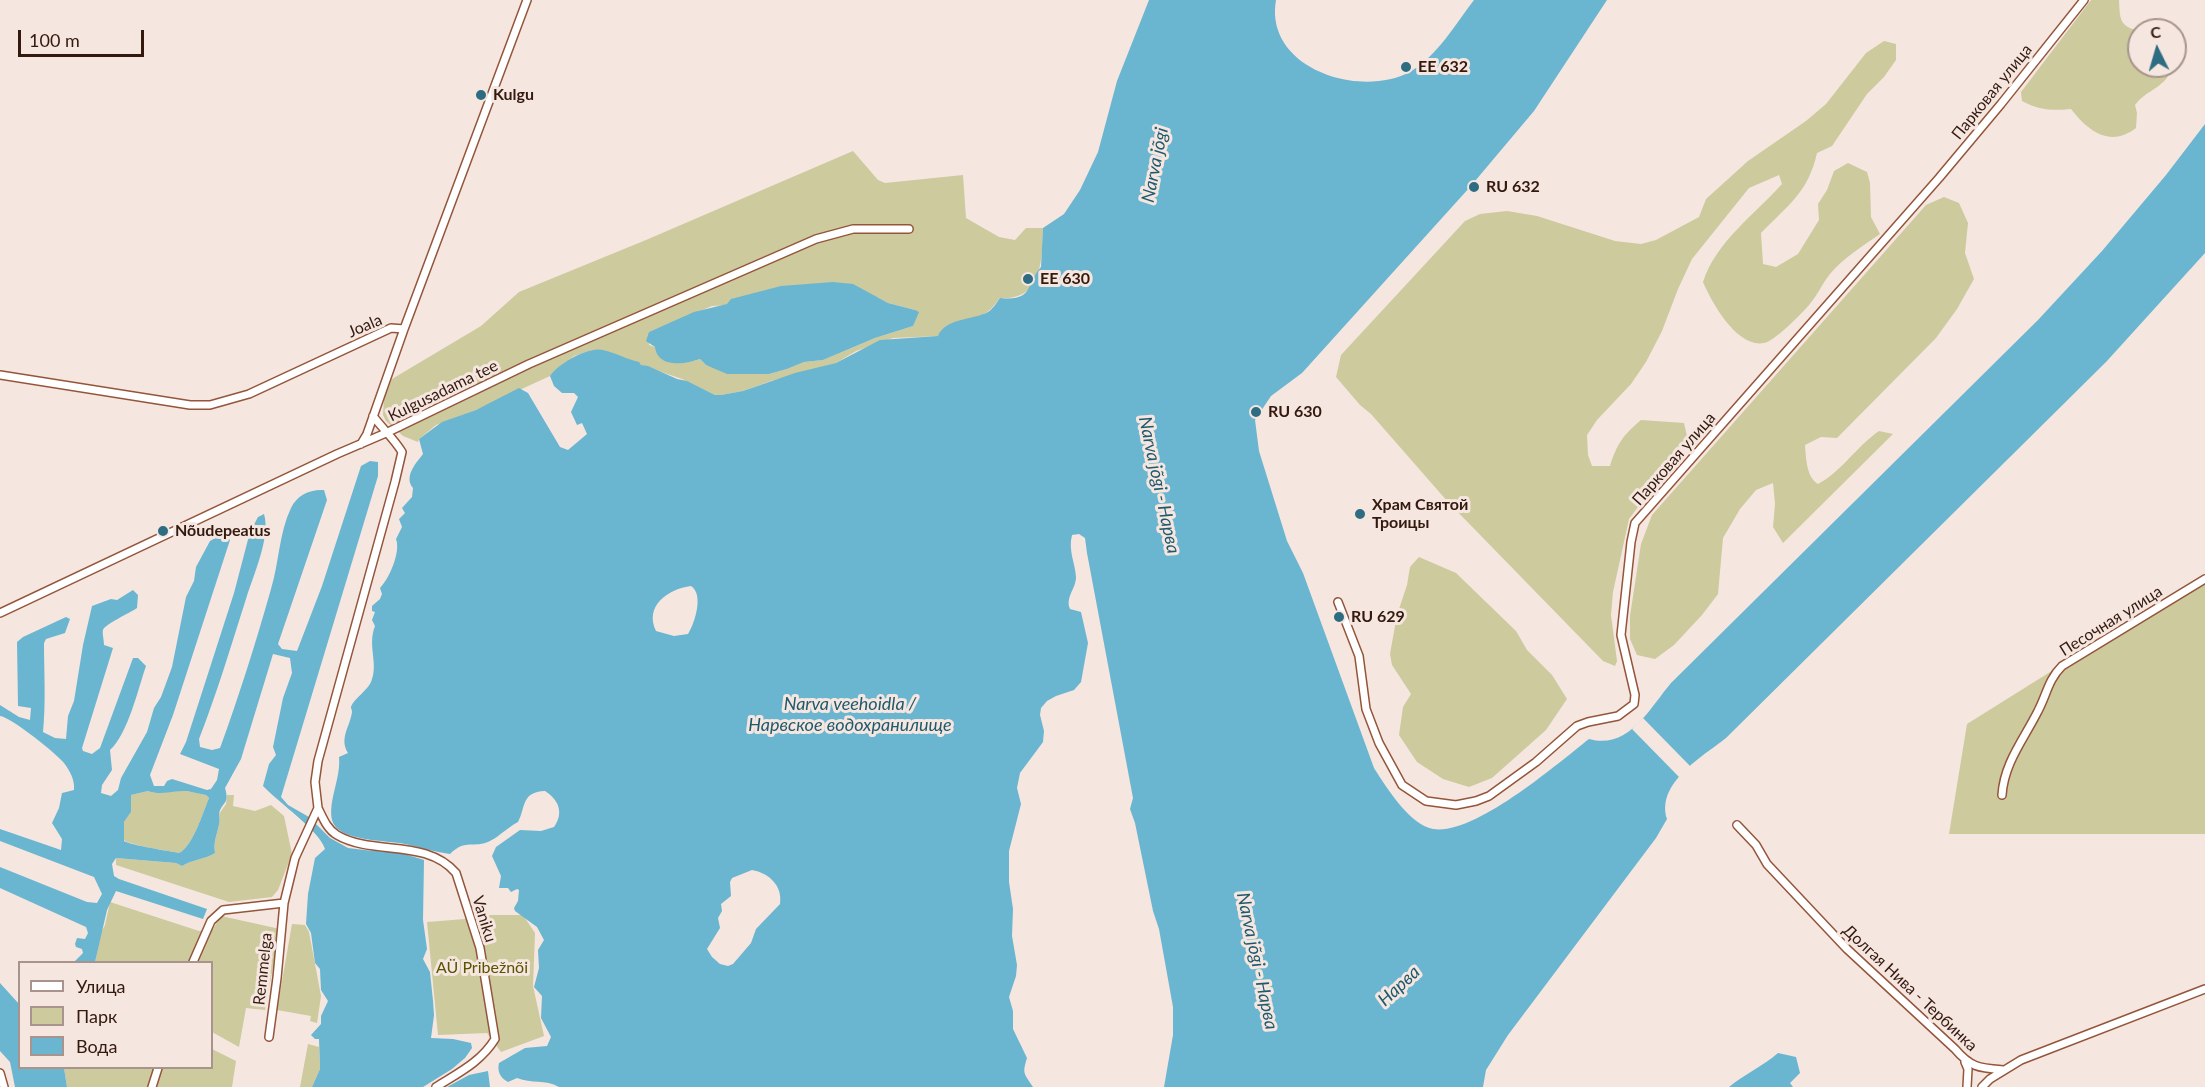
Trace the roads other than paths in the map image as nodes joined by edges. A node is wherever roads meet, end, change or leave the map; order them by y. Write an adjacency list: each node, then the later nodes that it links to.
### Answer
1 (527, 0): 4 (street, Joala)
2 (2084, 0): 10 (street, Парковая улица)
3 (909, 229): 7 (street, Kulgusadama tee)
4 (404, 329): 5 (street, Joala); 6 (street)
5 (0, 375)
6 (373, 416): 7 (street); 8 (street)
7 (386, 433): 8 (street, Kulgusadama tee); 13 (street)
8 (361, 444): 11 (street, Kulgusadama tee)
9 (2205, 579): 12 (street, Песочная улица)
10 (1338, 602)
11 (0, 613)
12 (2002, 795)
13 (318, 808): 15 (street, Remmelga); 25 (street, Vaniku)
14 (1737, 825): 19 (street, Долгая Нива - Тербинка)
15 (284, 903): 16 (street); 18 (street, Remmelga)
16 (194, 961)
17 (2205, 989): 21 (street)
18 (269, 1037)
19 (1965, 1062): 21 (street, Долгая Нива - Тербинка); 26 (street)
20 (158, 1069): 24 (street)
21 (2004, 1070): 27 (street)
22 (0, 1073): 23 (street)
23 (4, 1087)
24 (152, 1087)
25 (436, 1087)
26 (1967, 1087)
27 (1982, 1087)

